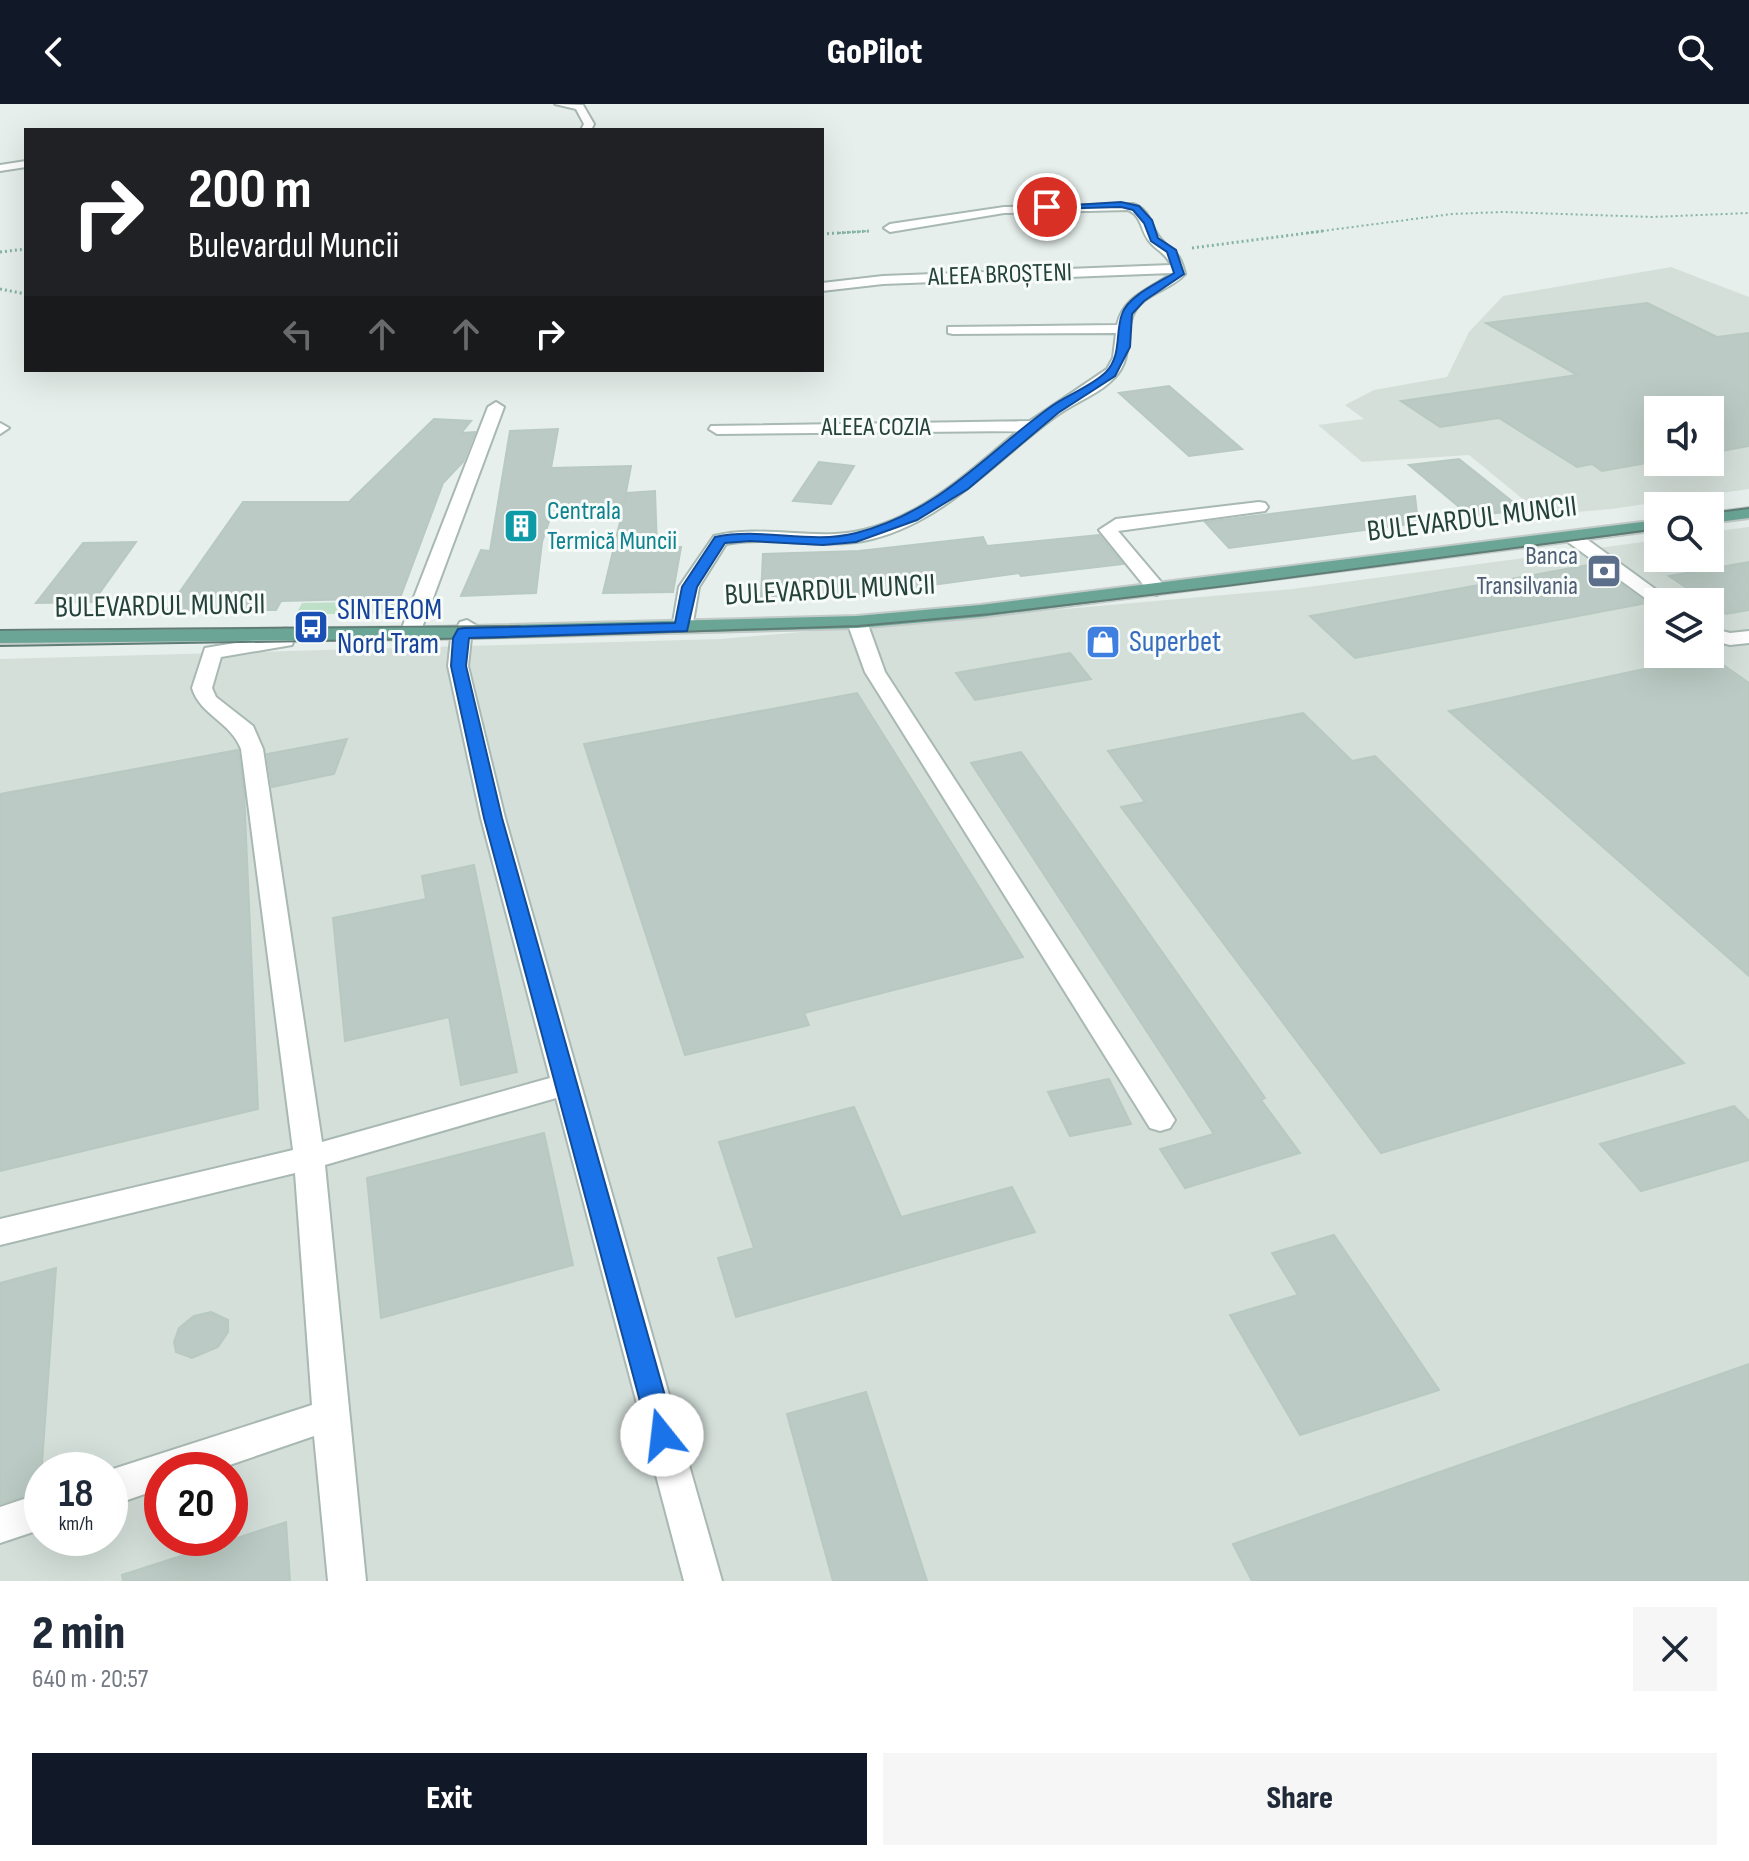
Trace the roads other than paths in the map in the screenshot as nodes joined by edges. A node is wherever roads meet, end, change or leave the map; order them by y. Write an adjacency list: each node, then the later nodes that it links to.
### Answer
1 (560, 104): 2 (street)
2 (587, 128)
3 (24, 164): 4 (street)
4 (0, 168)
5 (890, 228): 6 (street)
6 (1178, 269): 7 (street, ALEEA BROȘTENI); 8 (street)
7 (824, 287)
8 (1125, 329): 9 (street); 11 (street)
9 (953, 330)
10 (496, 407): 23 (street)
11 (1034, 426): 12 (street, ALEEA COZIA); 21 (street)
12 (717, 429)
13 (1259, 507): 19 (street)
14 (1749, 513): 15 (main road)
15 (1724, 516)
16 (1644, 527): 17 (main road, BULEVARDUL MUNCII)
17 (1571, 536): 18 (street); 19 (main road, BULEVARDUL MUNCII)
18 (1644, 588)
19 (1157, 589): 20 (main road, BULEVARDUL MUNCII)
20 (857, 622): 21 (main road, BULEVARDUL MUNCII); 29 (street)
21 (682, 628): 22 (main road, BULEVARDUL MUNCII)
22 (465, 629): 23 (main road, BULEVARDUL MUNCII); 28 (street)
23 (410, 633): 24 (main road, BULEVARDUL MUNCII)
24 (286, 634): 25 (main road, BULEVARDUL MUNCII); 30 (street)
25 (0, 637)
26 (1749, 637): 27 (street)
27 (1724, 638)
28 (564, 1085): 30 (street); 37 (street)
29 (1160, 1120)
30 (309, 1158): 31 (street); 32 (street)
31 (0, 1232)
32 (330, 1415): 33 (street); 36 (street)
33 (218, 1452)
34 (24, 1517): 35 (street)
35 (0, 1525)
36 (347, 1581)
37 (703, 1581)

